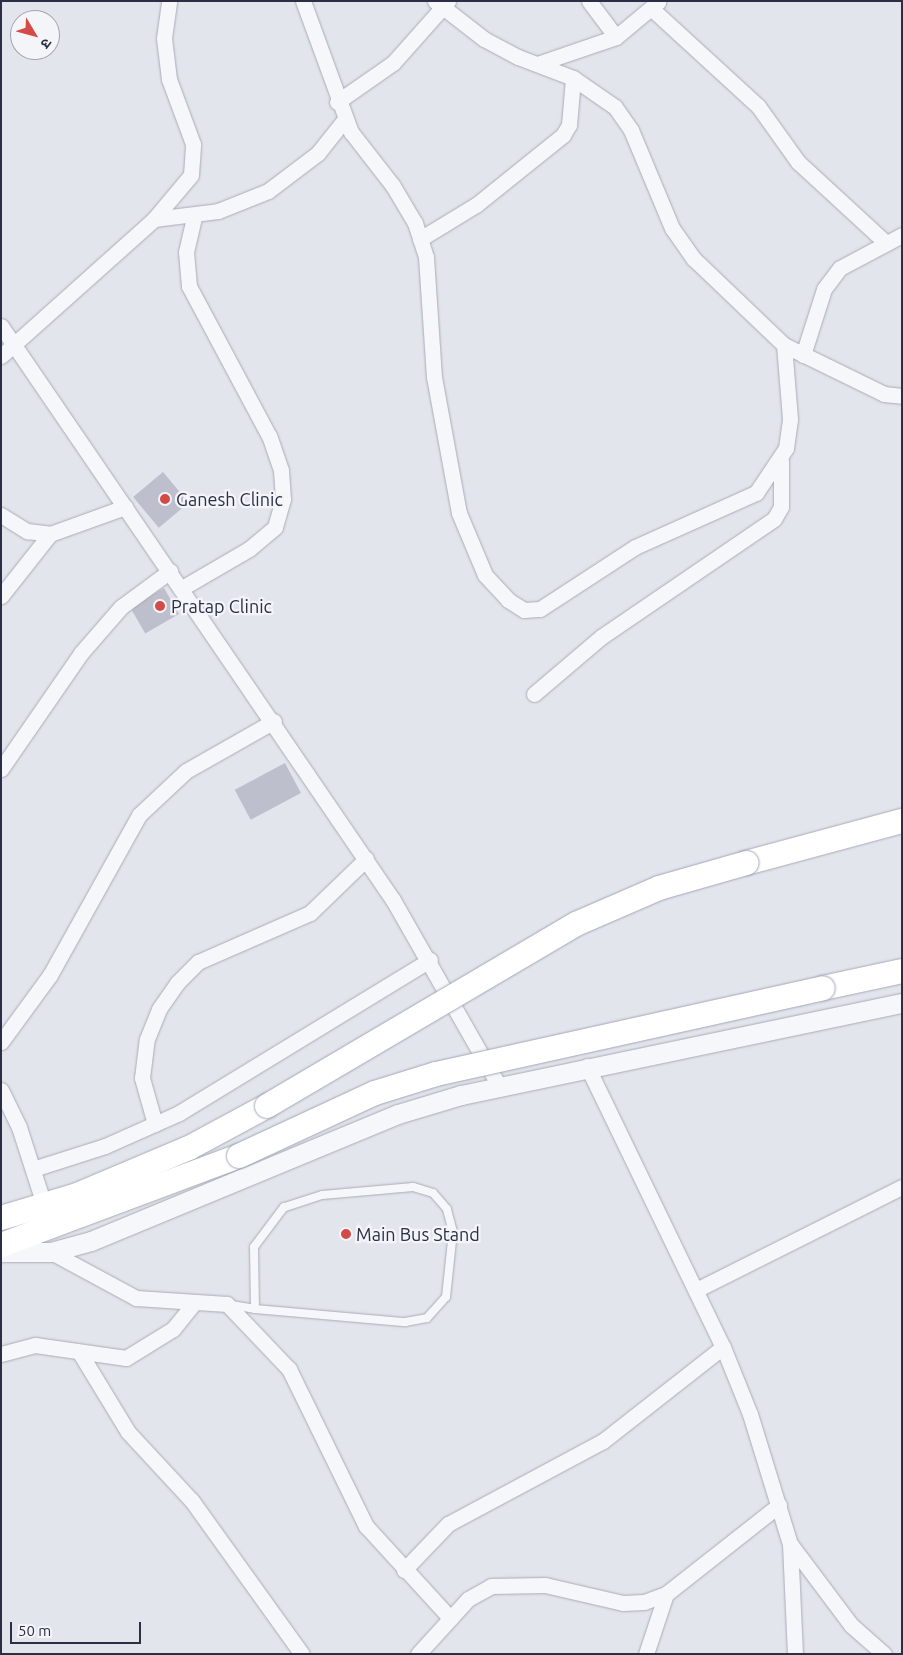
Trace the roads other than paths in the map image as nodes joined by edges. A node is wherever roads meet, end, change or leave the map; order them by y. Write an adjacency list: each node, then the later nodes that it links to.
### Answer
1 (169, 1): 12 (street)
2 (303, 1): 9 (street)
3 (589, 1): 6 (street)
4 (441, 3): 7 (street); 9 (street)
5 (656, 5): 6 (street); 15 (street)
6 (616, 37): 7 (street)
7 (540, 63): 8 (street)
8 (573, 78): 14 (street); 18 (street)
9 (337, 102): 10 (street)
10 (345, 120): 11 (street); 14 (street)
11 (194, 216): 12 (street); 27 (street)
12 (154, 219): 17 (street)
13 (902, 235): 15 (street)
14 (420, 239): 22 (street)
15 (884, 241): 19 (street)
16 (1, 326): 17 (street)
17 (12, 345): 20 (street); 23 (street)
18 (784, 345): 19 (street); 22 (street)
19 (802, 355): 21 (street)
20 (1, 356)
21 (902, 396)
22 (781, 461): 29 (street)
23 (126, 507): 25 (street); 26 (street)
24 (1, 515): 25 (street)
25 (50, 534): 28 (street)
26 (170, 571): 27 (street); 31 (street)
27 (182, 588): 30 (street)
28 (1, 596)
29 (534, 694)
30 (274, 721): 33 (street); 37 (street)
31 (1, 769)
32 (902, 821): 44 (main road, bridge)
33 (366, 859): 34 (street); 41 (street)
34 (430, 960): 39 (street); 41 (street)
35 (902, 971): 46 (main road, bridge)
36 (902, 1003): 38 (street)
37 (1, 1042)
38 (587, 1066): 39 (street); 49 (street)
39 (499, 1086): 48 (street)
40 (1, 1090): 42 (street)
41 (155, 1124): 42 (street)
42 (33, 1169): 44 (street)
43 (902, 1187): 49 (street)
44 (44, 1205): 45 (main road)
45 (1, 1218)
46 (1, 1246)
47 (1, 1252): 48 (street)
48 (51, 1252): 50 (street)
49 (696, 1290): 53 (street)
50 (193, 1304): 51 (street); 54 (street)
51 (226, 1304): 52 (lane); 58 (street)
52 (255, 1309): 52 (lane)
53 (723, 1346): 56 (street); 58 (street)
54 (80, 1353): 55 (street); 61 (street)
55 (1, 1354)
56 (780, 1505): 57 (street); 59 (street)
57 (790, 1544): 64 (street); 65 (street)
58 (404, 1570): 60 (street)
59 (666, 1594): 60 (street); 63 (street)
60 (450, 1618): 62 (street)
61 (302, 1654)
62 (418, 1654)
63 (646, 1654)
64 (795, 1654)
65 (884, 1654)

